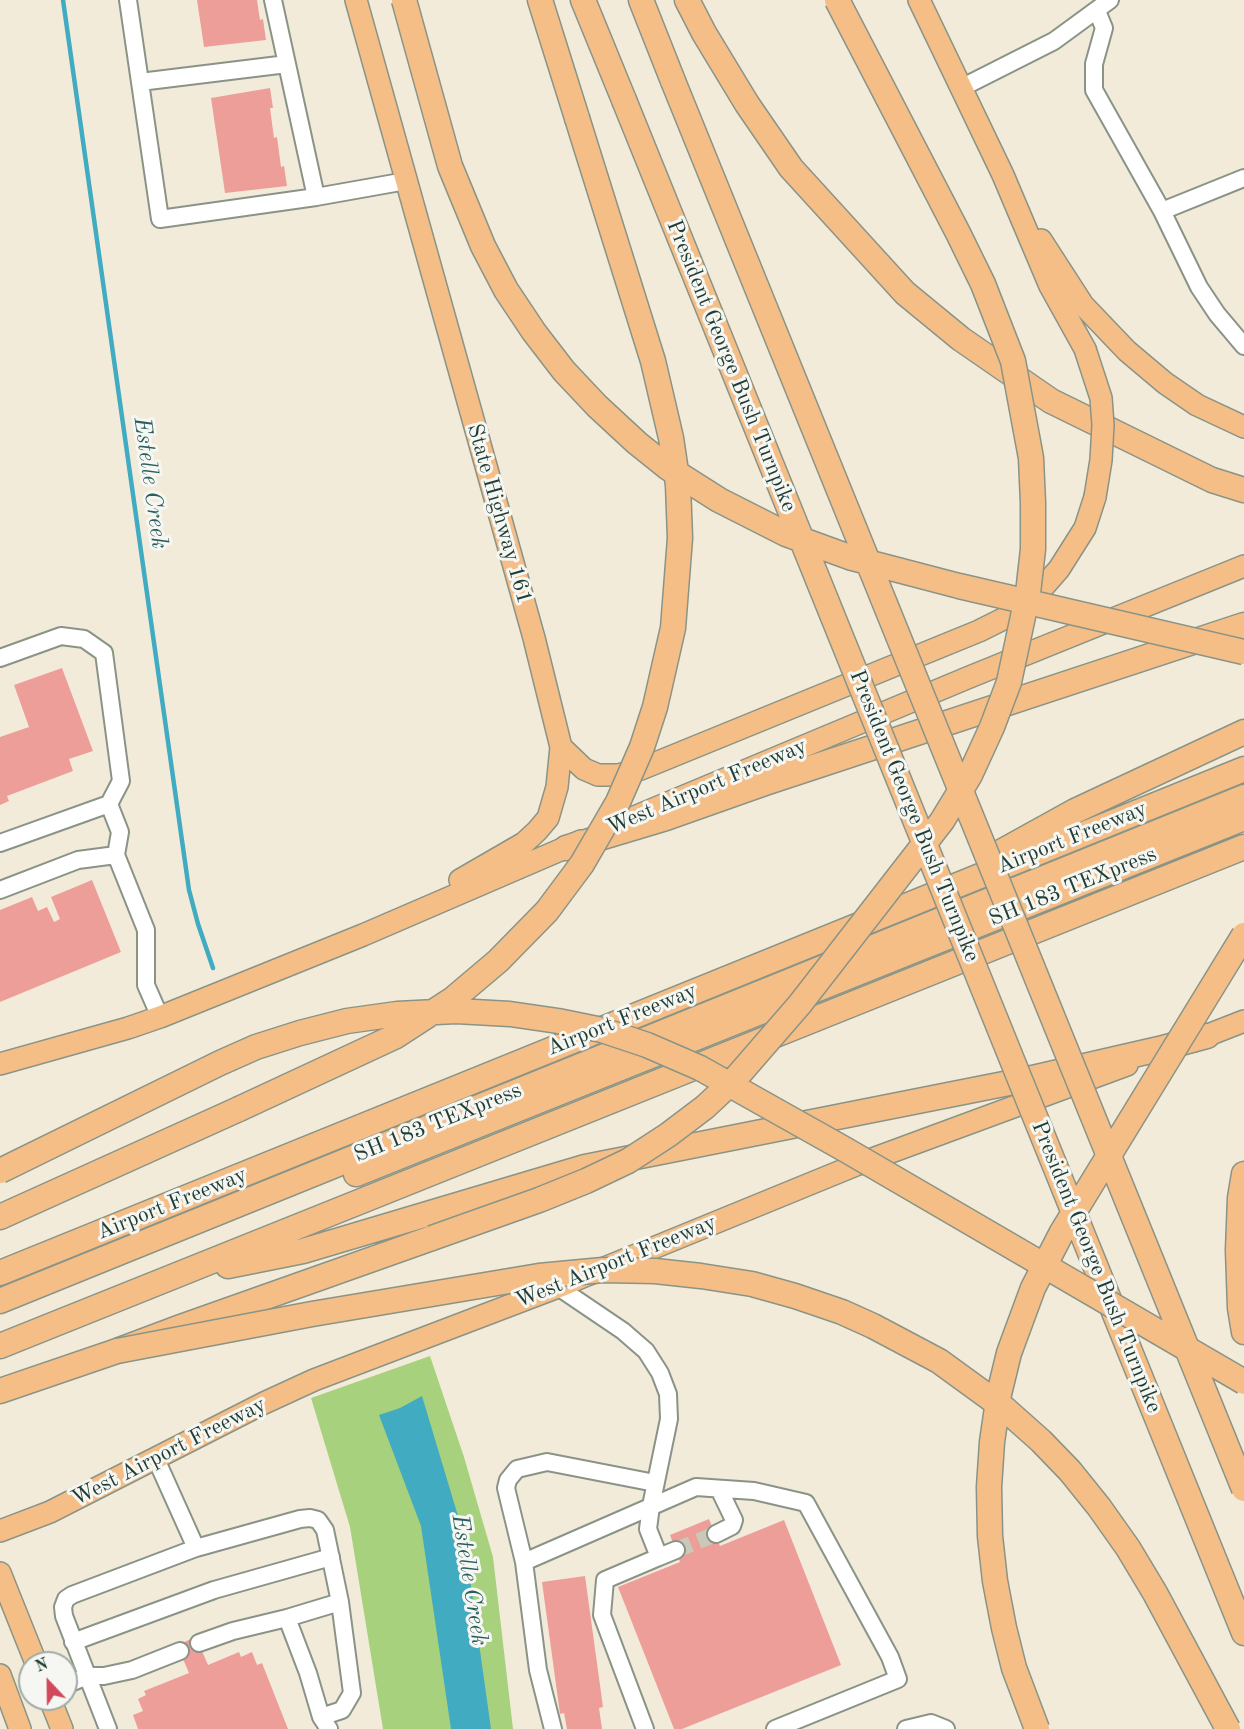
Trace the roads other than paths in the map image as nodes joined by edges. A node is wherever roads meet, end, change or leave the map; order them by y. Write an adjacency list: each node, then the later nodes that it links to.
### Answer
1 (128, 0): 13 (street)
2 (273, 0): 12 (street)
3 (356, 0): 17 (main road, State Highway 161)
4 (404, 0): 25 (highway, bridge)
5 (540, 0): 47 (highway, bridge)
6 (583, 0): 73 (highway, President George Bush Turnpike, bridge)
7 (641, 0): 61 (highway, bridge)
8 (687, 0): 22 (highway)
9 (837, 0): 55 (highway, bridge)
10 (919, 0): 14 (main road)
11 (1103, 5): 14 (street); 19 (street)
12 (287, 64): 13 (street); 18 (street)
13 (140, 82): 18 (street)
14 (961, 88): 15 (main road)
15 (1003, 176): 21 (main road); 28 (main road, bridge)
16 (1244, 178): 19 (street)
17 (406, 181): 18 (street); 28 (main road, State Highway 161)
18 (316, 197)
19 (1162, 211): 20 (street)
20 (1244, 346)
21 (1244, 427)
22 (1244, 490)
23 (1244, 566): 35 (main road, West Airport Freeway)
24 (1244, 625): 35 (highway)
25 (1244, 652)
26 (0, 658): 31 (street)
27 (1244, 732): 38 (highway)
28 (561, 747): 39 (main road, State Highway 161)
29 (1244, 768): 38 (highway, Airport Freeway)
30 (1244, 797): 51 (highway, SH 183 TEXpress)
31 (109, 804): 33 (street); 36 (street)
32 (1244, 818): 52 (highway, SH 183 TEXpress)
33 (0, 843)
34 (1244, 847): 49 (highway)
35 (566, 848): 39 (main road, West Airport Freeway)
36 (116, 855): 37 (street); 41 (street)
37 (0, 890)
38 (916, 900): 48 (highway, Airport Freeway)
39 (363, 935): 41 (main road, West Airport Freeway)
40 (1244, 935): 92 (highway, bridge)
41 (160, 1017): 44 (main road, West Airport Freeway)
42 (1244, 1022): 43 (main road, West Airport Freeway)
43 (1207, 1036): 49 (highway); 50 (main road, West Airport Freeway)
44 (0, 1064)
45 (0, 1171): 56 (highway, bridge)
46 (1244, 1174): 53 (highway)
47 (0, 1217)
48 (0, 1274)
49 (167, 1279): 54 (highway)
50 (558, 1287): 58 (main road, West Airport Freeway); 59 (street)
51 (0, 1301)
52 (0, 1317)
53 (1244, 1332)
54 (0, 1346)
55 (117, 1352): 57 (highway); 93 (highway, bridge)
56 (1244, 1382)
57 (0, 1391)
58 (156, 1459): 63 (main road, West Airport Freeway); 65 (street)
59 (655, 1483): 62 (street); 69 (street)
60 (719, 1489): 62 (street); 64 (street); 89 (street)
61 (1244, 1489)
62 (651, 1506): 68 (street); 69 (street)
63 (0, 1531)
64 (716, 1534)
65 (196, 1548): 67 (street); 74 (street)
66 (676, 1550): 68 (street)
67 (331, 1557): 71 (street); 74 (street)
68 (659, 1557): 88 (street)
69 (524, 1562): 87 (street)
70 (0, 1573): 76 (main road)
71 (340, 1602): 72 (street); 83 (street)
72 (287, 1618): 75 (street); 83 (street)
73 (1244, 1633)
74 (73, 1641): 79 (street)
75 (199, 1643)
76 (31, 1651)
77 (180, 1651): 79 (street)
78 (0, 1675): 81 (main road)
79 (87, 1676): 80 (street); 86 (street)
80 (78, 1680)
81 (4, 1698): 84 (main road)
82 (55, 1711): 85 (main road)
83 (325, 1723)
84 (20, 1729)
85 (62, 1729)
86 (108, 1729)
87 (552, 1729)
88 (645, 1729)
89 (774, 1729)
90 (906, 1729): 91 (street)
91 (946, 1729)
92 (1037, 1729)
93 (1228, 1729)

